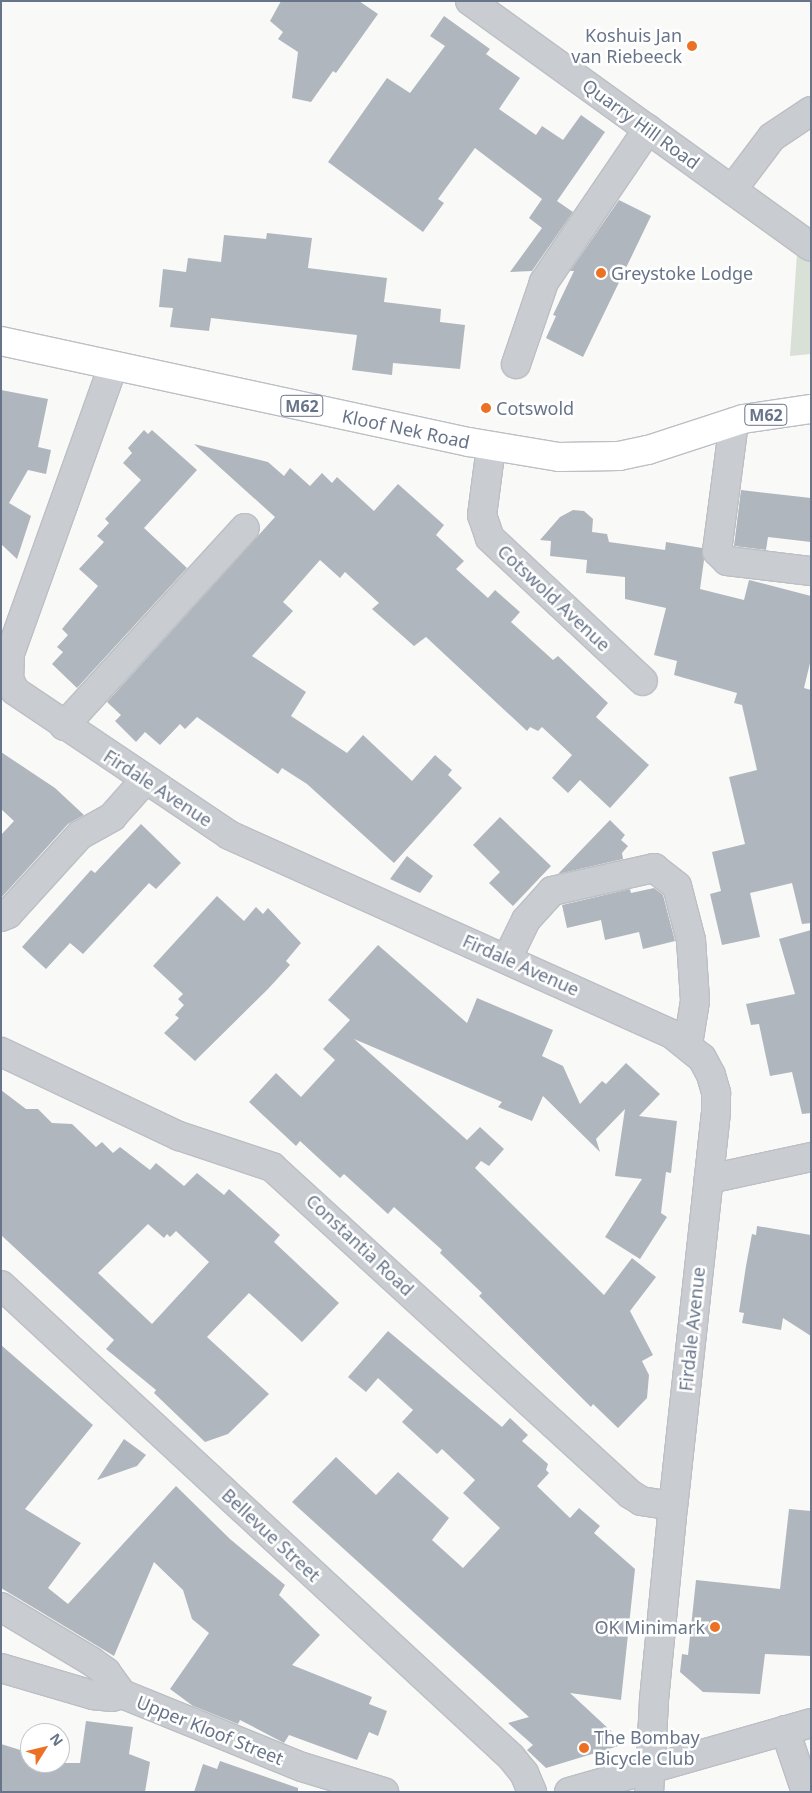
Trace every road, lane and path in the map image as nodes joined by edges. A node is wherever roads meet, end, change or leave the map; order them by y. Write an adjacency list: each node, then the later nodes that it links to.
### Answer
1 (470, 1): 3 (street, Quarry Hill Road)
2 (811, 111): 4 (street)
3 (648, 129): 4 (street, Quarry Hill Road); 7 (street)
4 (732, 190): 5 (street, Quarry Hill Road)
5 (811, 247)
6 (1, 341): 8 (main road, Kloof Nek Road / M62)
7 (516, 364)
8 (113, 366): 11 (main road, Kloof Nek Road / M62); 15 (street, Firdale Avenue)
9 (811, 409): 10 (main road, Kloof Nek Road / M62)
10 (734, 422): 11 (main road, Kloof Nek Road / M62); 13 (street)
11 (491, 447): 14 (street, Cotswold Avenue)
12 (245, 528): 15 (street)
13 (811, 571)
14 (643, 680)
15 (64, 726): 16 (street, Firdale Avenue)
16 (145, 780): 17 (street); 18 (street, Firdale Avenue)
17 (1, 917)
18 (507, 959): 19 (street, Firdale Avenue); 19 (street)
19 (688, 1044): 22 (street, Firdale Avenue)
20 (1, 1052): 24 (street, Constantia Road)
21 (811, 1157): 22 (street)
22 (709, 1179): 24 (street, Firdale Avenue)
23 (1, 1285): 31 (street, Bellevue Street)
24 (673, 1506): 29 (street, Firdale Avenue)
25 (1, 1607): 27 (street, Upper Kloof Street)
26 (1, 1668): 27 (street)
27 (122, 1694): 30 (street, Upper Kloof Street)
28 (798, 1726): 29 (street); 33 (street)
29 (649, 1780): 32 (street)
30 (384, 1792)
31 (532, 1792)
32 (569, 1792)
33 (806, 1792)

